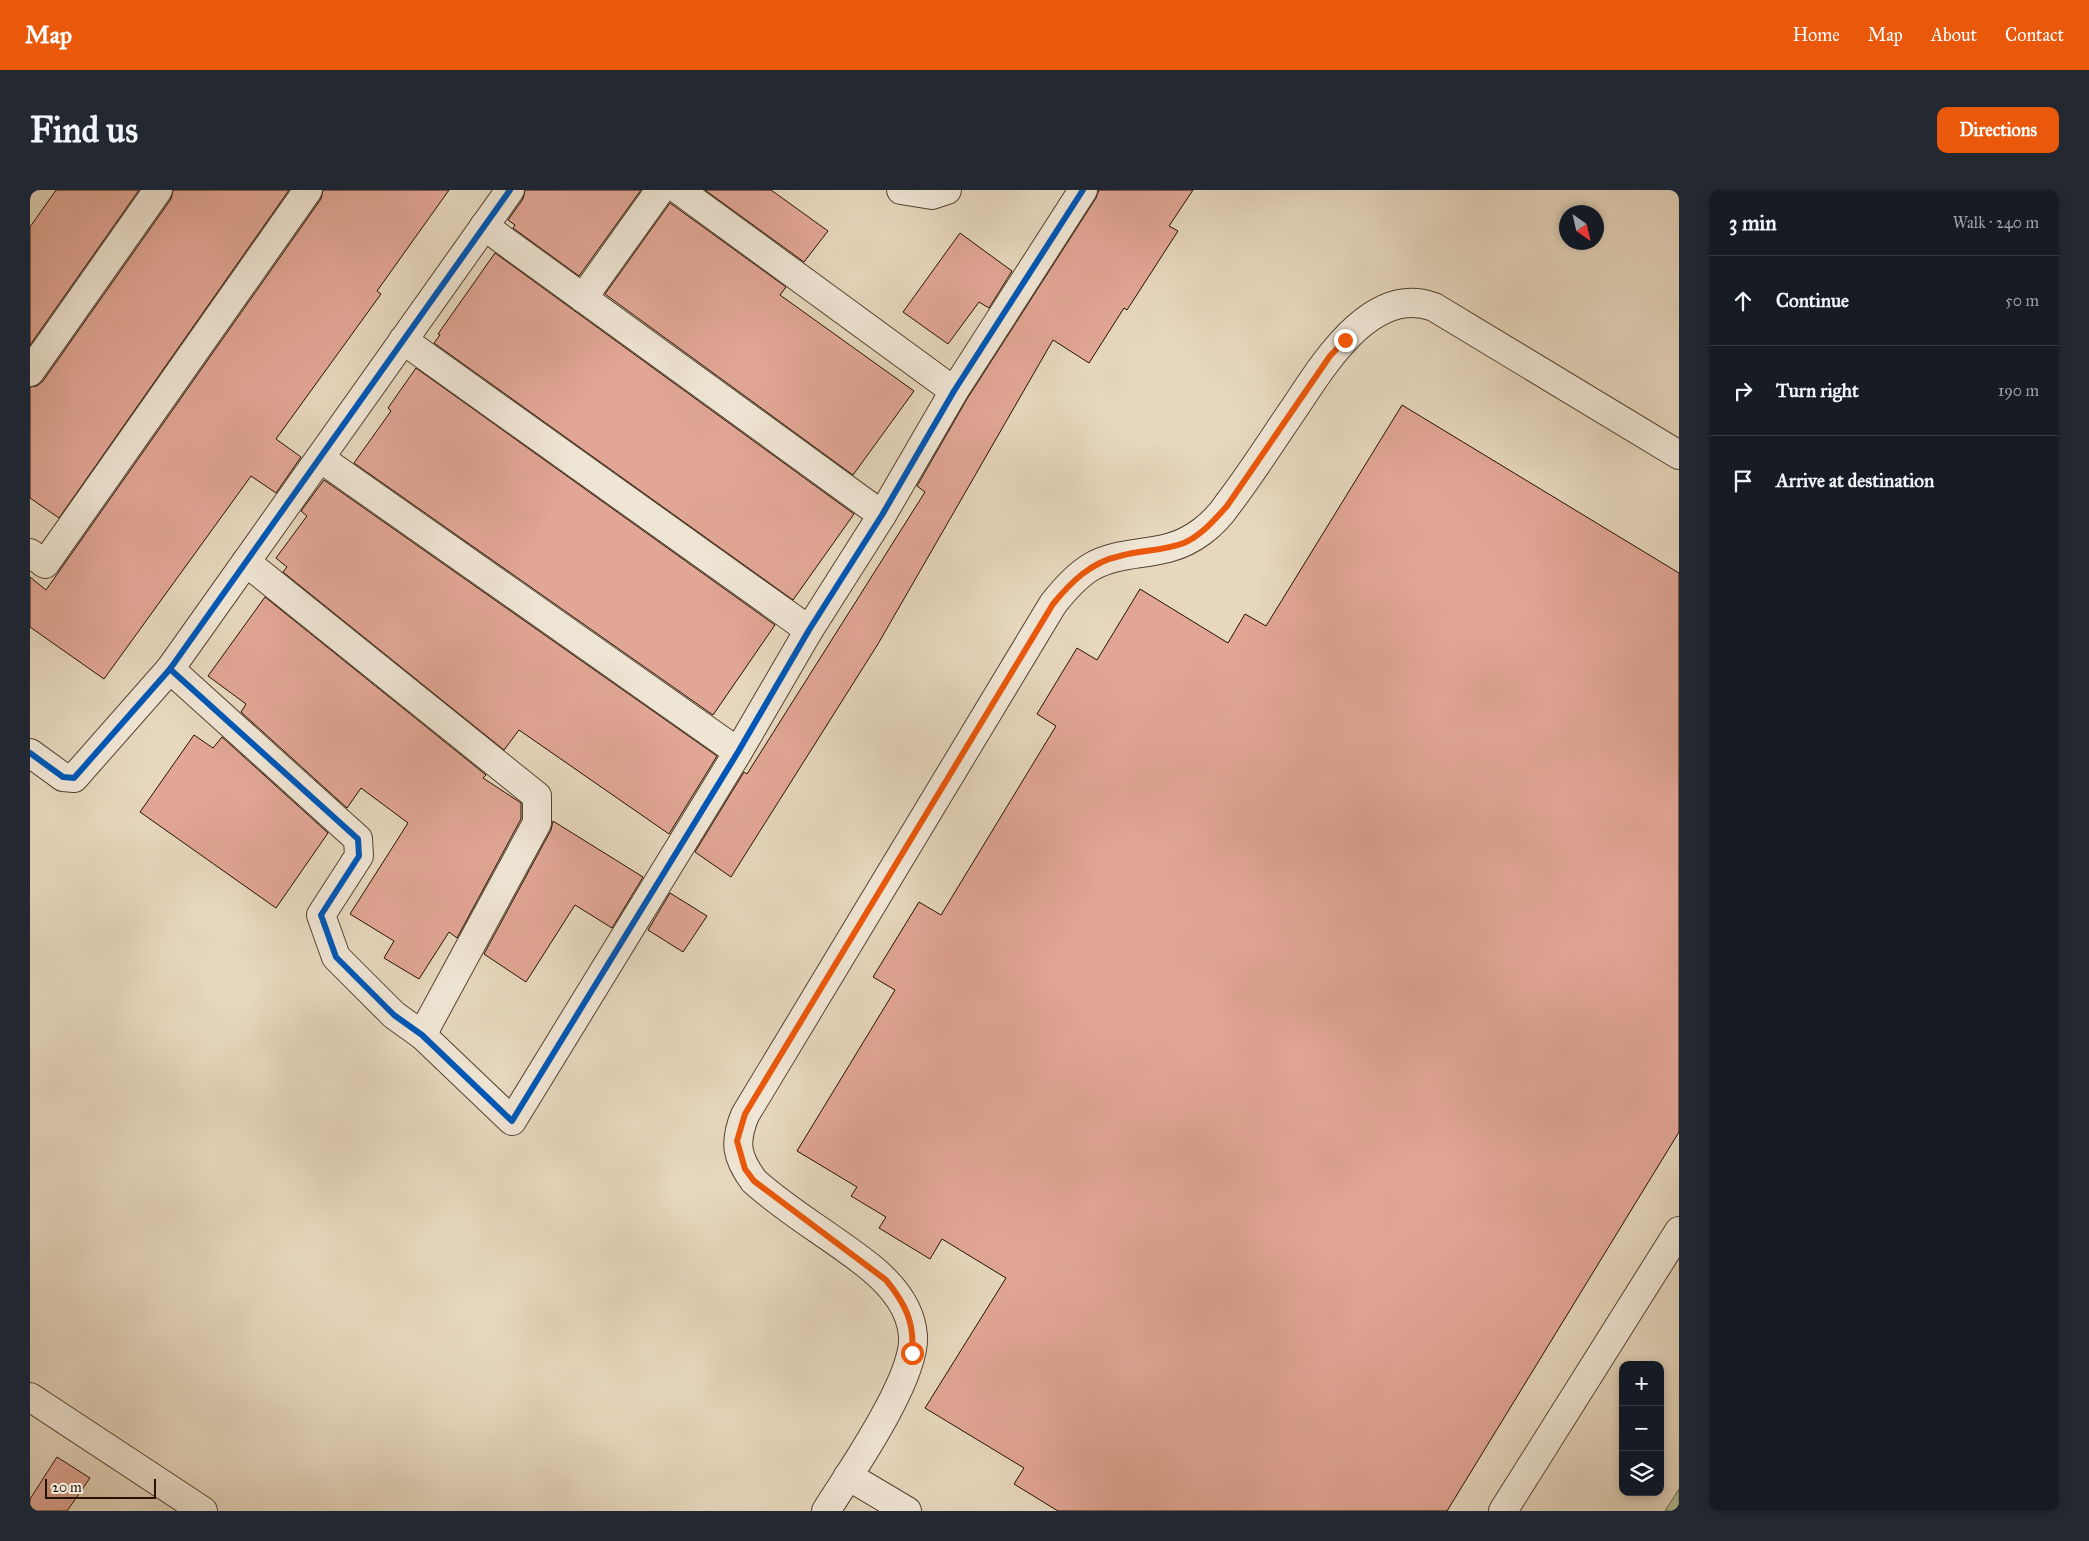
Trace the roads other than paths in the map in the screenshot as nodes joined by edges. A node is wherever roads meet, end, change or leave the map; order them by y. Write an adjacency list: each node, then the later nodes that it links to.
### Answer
1 (158, 190): 12 (street)
2 (308, 190): 17 (street)
3 (510, 190): 9 (street)
4 (660, 190): 10 (street)
5 (679, 190): 13 (street)
6 (901, 190): 7 (street)
7 (947, 190)
8 (1083, 190): 13 (street)
9 (484, 226): 10 (street); 11 (street)
10 (583, 298): 16 (street)
11 (403, 340): 15 (street); 19 (street)
12 (30, 372)
13 (954, 391): 16 (street)
14 (1679, 455): 26 (street)
15 (320, 458): 18 (street); 21 (street)
16 (882, 515): 19 (street)
17 (30, 553)
18 (246, 562): 20 (street); 23 (street)
19 (808, 630): 21 (street)
20 (170, 670): 22 (street); 23 (street)
21 (738, 752): 23 (street)
22 (30, 753)
23 (422, 1035)
24 (1679, 1231): 30 (street)
25 (30, 1397): 27 (street)
26 (848, 1476): 28 (street); 29 (street)
27 (203, 1511)
28 (826, 1511)
29 (907, 1511)
30 (1503, 1511)

